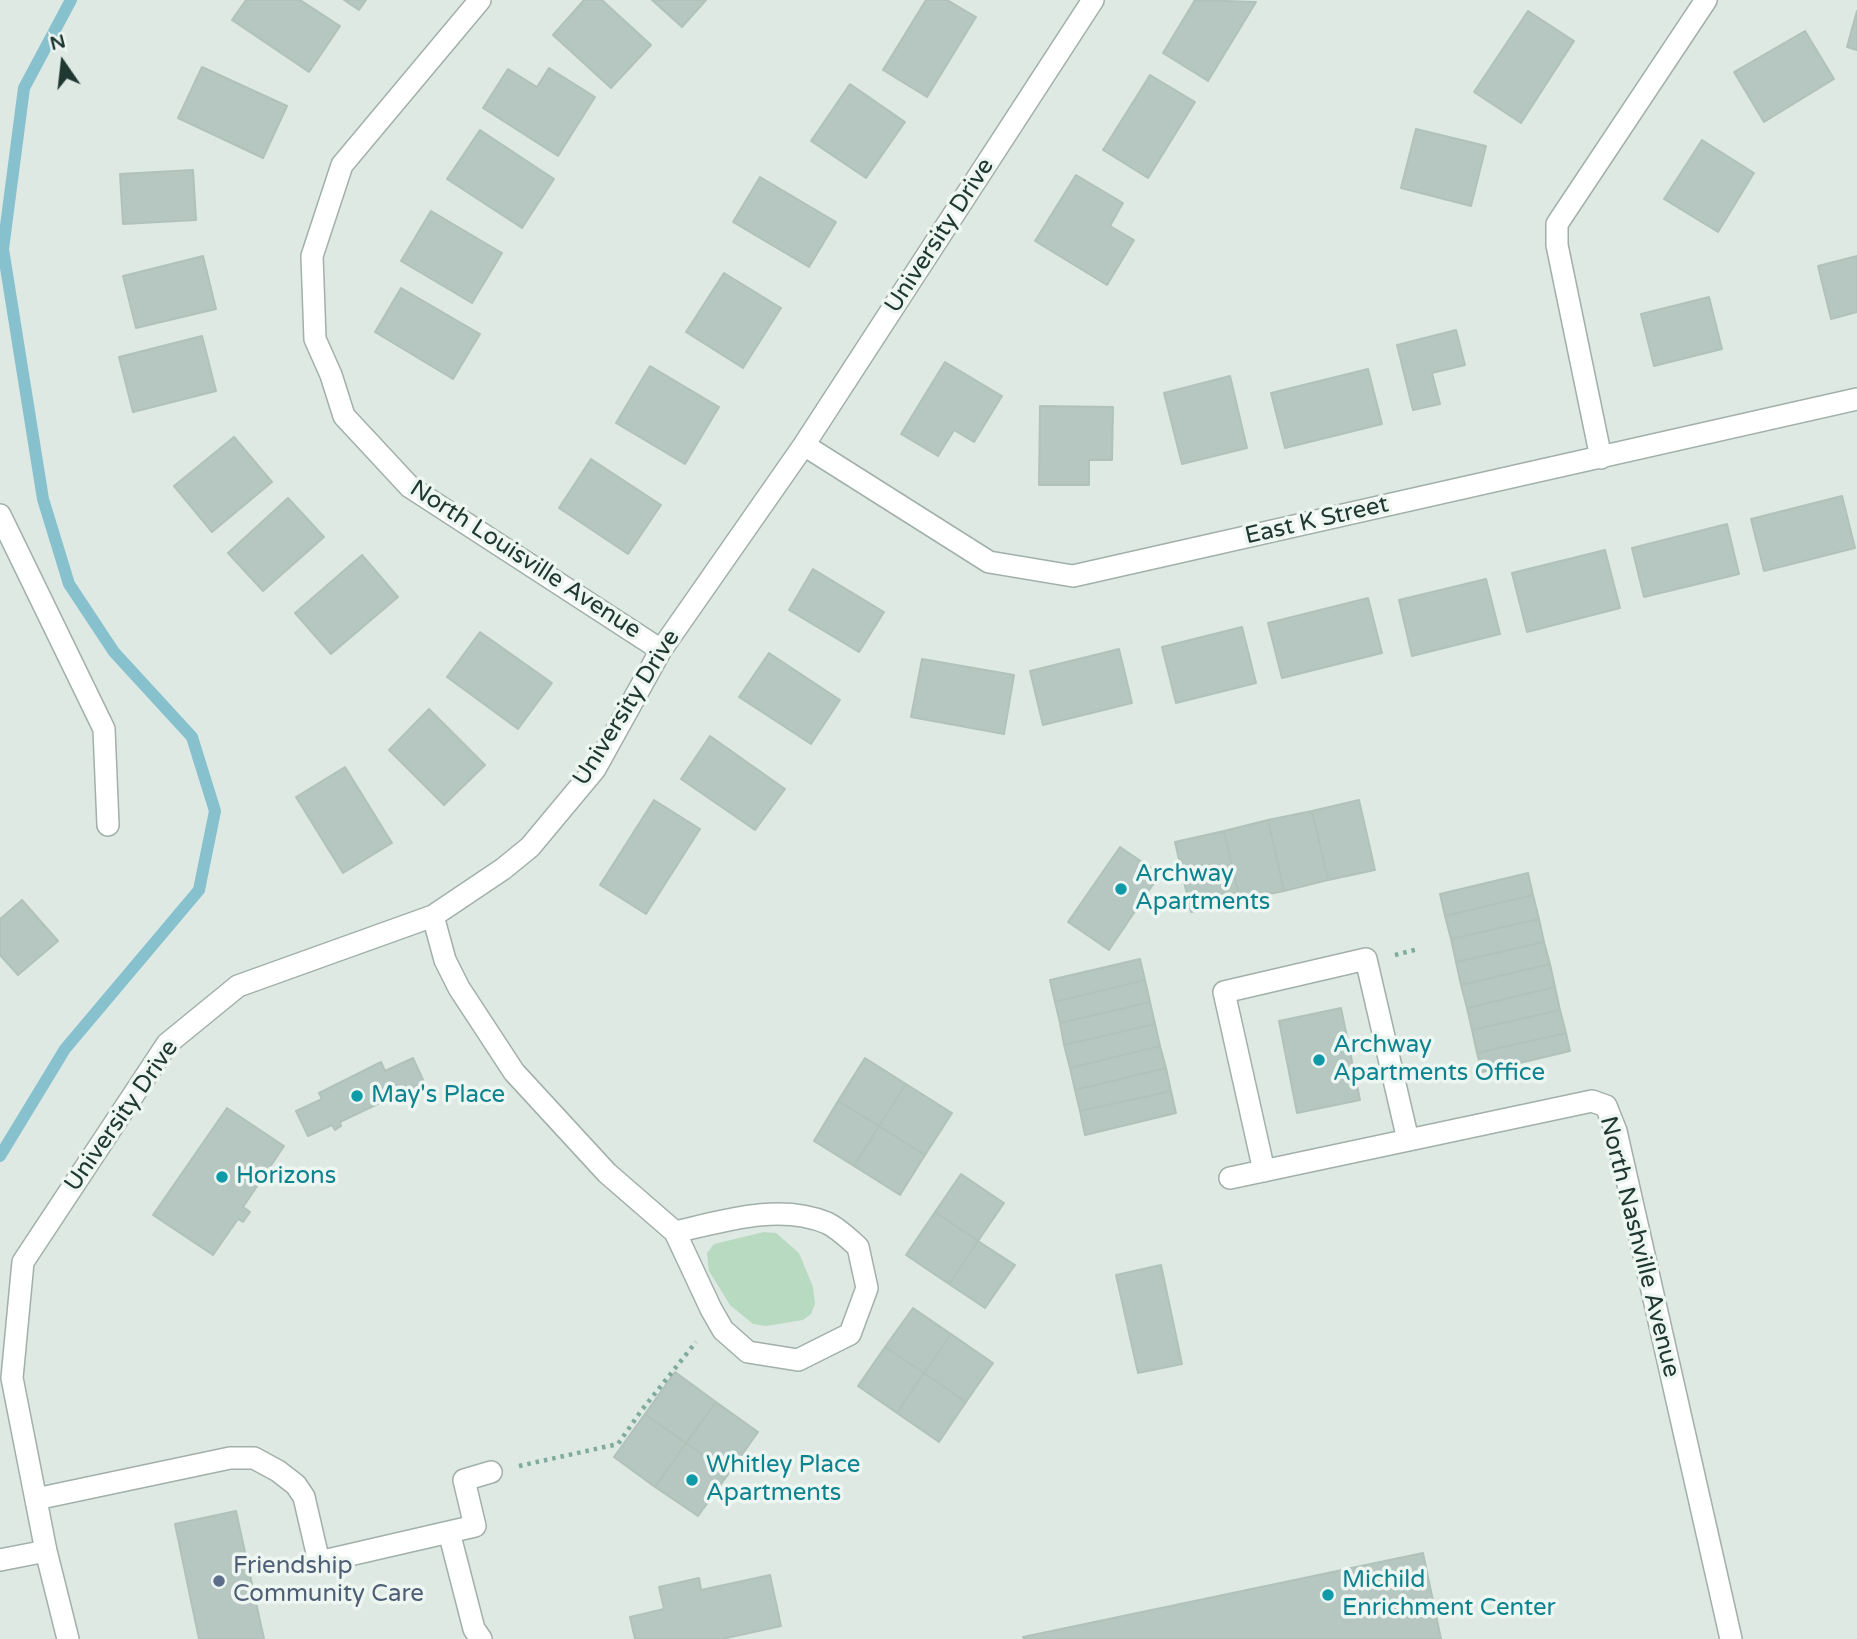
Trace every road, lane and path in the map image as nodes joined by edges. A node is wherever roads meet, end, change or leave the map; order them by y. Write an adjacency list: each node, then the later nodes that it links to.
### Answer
1 (480, 0): 8 (street, North Louisville Avenue)
2 (1093, 0): 5 (street, University Drive)
3 (1706, 0): 6 (street)
4 (1857, 399): 6 (street, East K Street)
5 (804, 445): 6 (street, East K Street); 8 (street, University Drive)
6 (1601, 458)
7 (0, 515): 9 (street)
8 (661, 650): 10 (street, University Drive)
9 (108, 825)
10 (433, 915): 14 (street); 17 (street, University Drive)
11 (1408, 1140): 12 (street, North Nashville Avenue); 12 (street); 23 (street, North Nashville Avenue)
12 (1264, 1171): 13 (street, North Nashville Avenue)
13 (1230, 1178)
14 (675, 1232): 15 (street); 15 (street)
15 (715, 1318): 16 (path)
16 (491, 1472): 18 (street)
17 (36, 1499): 18 (street); 19 (street, University Drive)
18 (449, 1532): 22 (street)
19 (46, 1551): 20 (street); 21 (street, University Drive)
20 (0, 1560)
21 (68, 1639)
22 (481, 1639)
23 (1731, 1639)

